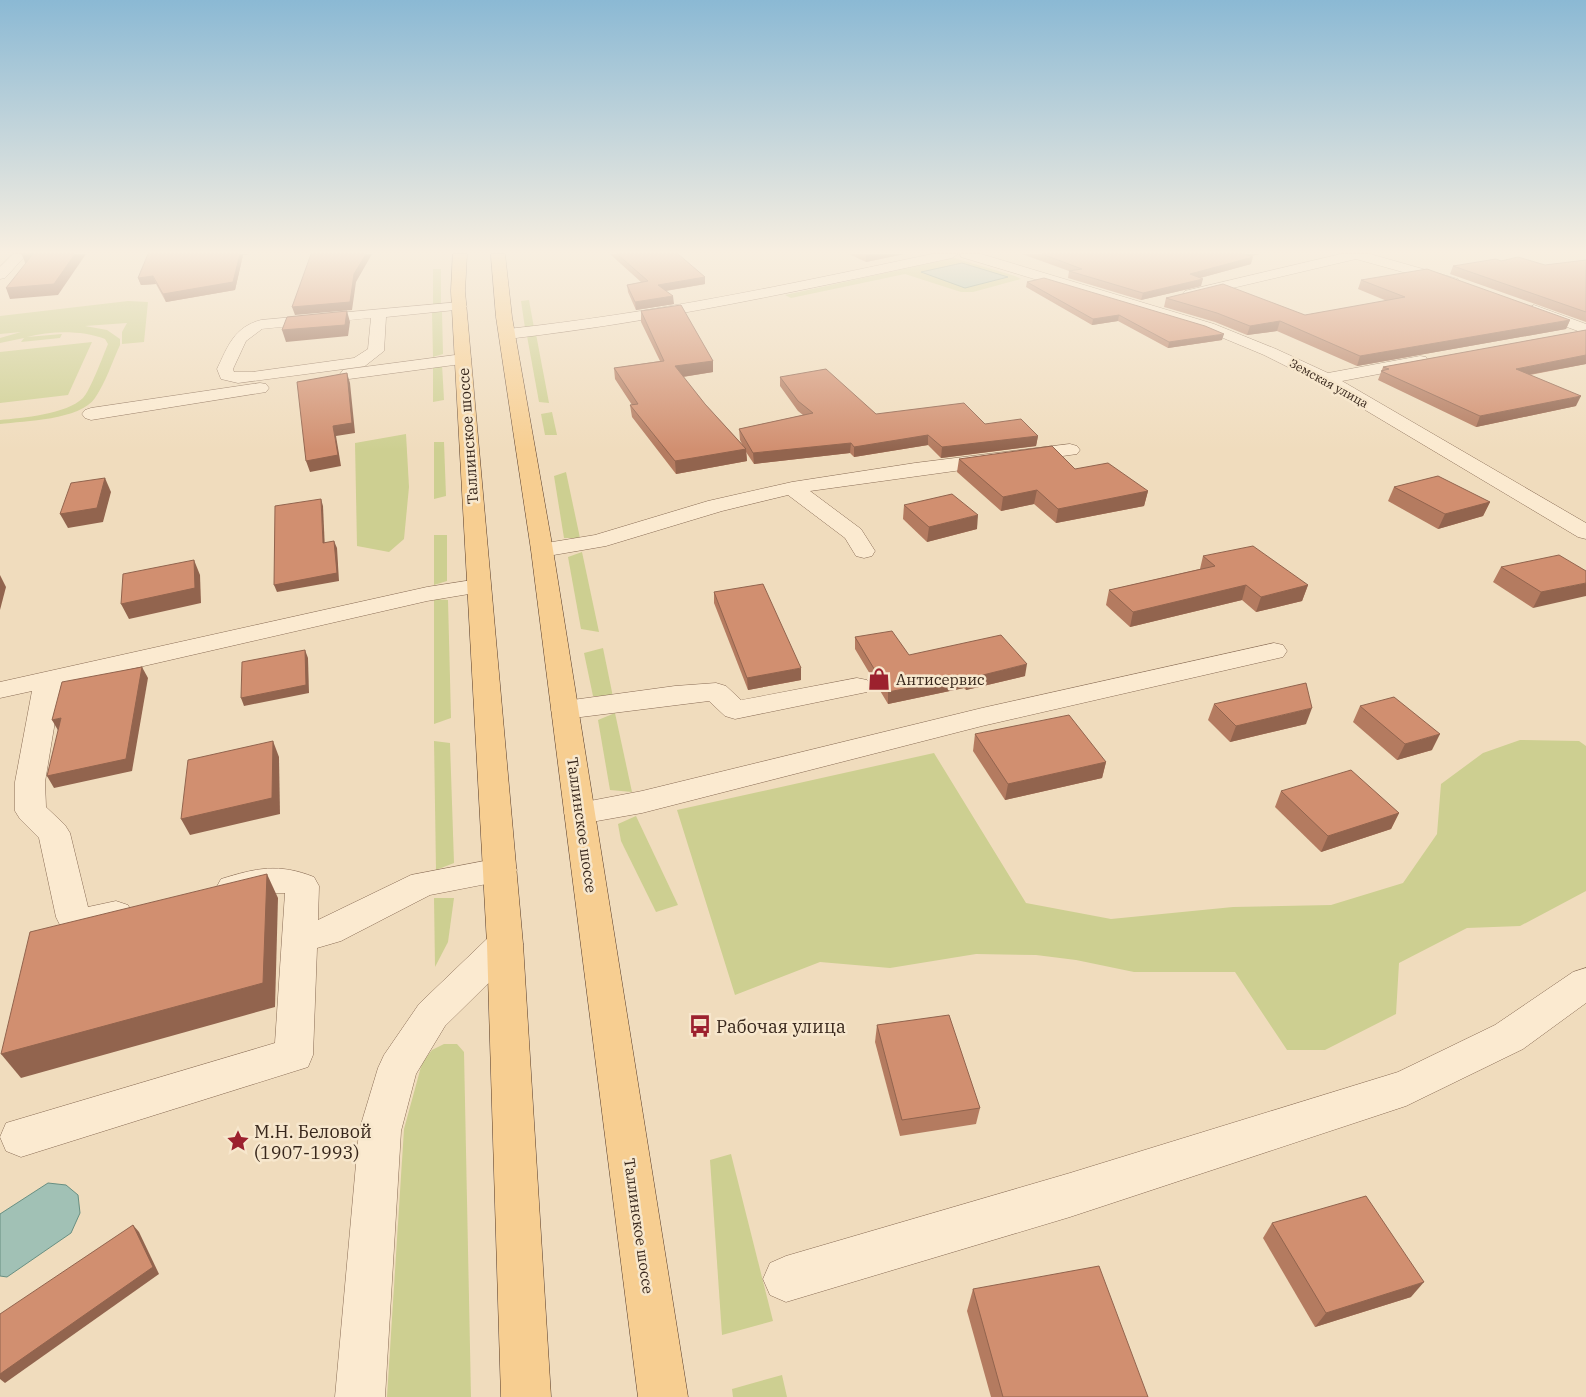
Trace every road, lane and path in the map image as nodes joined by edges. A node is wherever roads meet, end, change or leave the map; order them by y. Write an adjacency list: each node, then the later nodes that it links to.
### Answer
1 (319, 319): 2 (street)
2 (379, 319)
3 (461, 319): 11 (main road, Таллинское шоссе)
4 (505, 319): 9 (main road, Таллинское шоссе)
5 (618, 319): 9 (street)
6 (1180, 319): 13 (street, Земская улица)
7 (1557, 319): 8 (street)
8 (1586, 330): 10 (street)
9 (507, 334): 18 (main road, Таллинское шоссе)
10 (1558, 337)
11 (463, 359): 14 (street); 20 (main road, Таллинское шоссе)
12 (1432, 359): 13 (street)
13 (1326, 379): 17 (street, Земская улица)
14 (91, 414)
15 (1070, 450): 16 (street)
16 (792, 488): 18 (street); 19 (street)
17 (1586, 532)
18 (542, 550): 25 (main road, Таллинское шоссе)
19 (864, 551)
20 (479, 586): 22 (street); 27 (main road, Таллинское шоссе)
21 (1274, 651): 26 (street)
22 (48, 680): 24 (street); 29 (street)
23 (857, 686): 25 (street)
24 (0, 690)
25 (565, 710): 26 (main road, Таллинское шоссе)
26 (580, 813): 37 (main road, Таллинское шоссе)
27 (500, 870): 30 (street); 31 (main road, Таллинское шоссе)
28 (198, 896): 30 (street)
29 (150, 907)
30 (300, 938): 33 (street)
31 (505, 944): 35 (street); 36 (main road, Таллинское шоссе)
32 (1586, 983): 34 (street)
33 (21, 1137)
34 (786, 1279)
35 (360, 1397)
36 (526, 1397)
37 (663, 1397)

